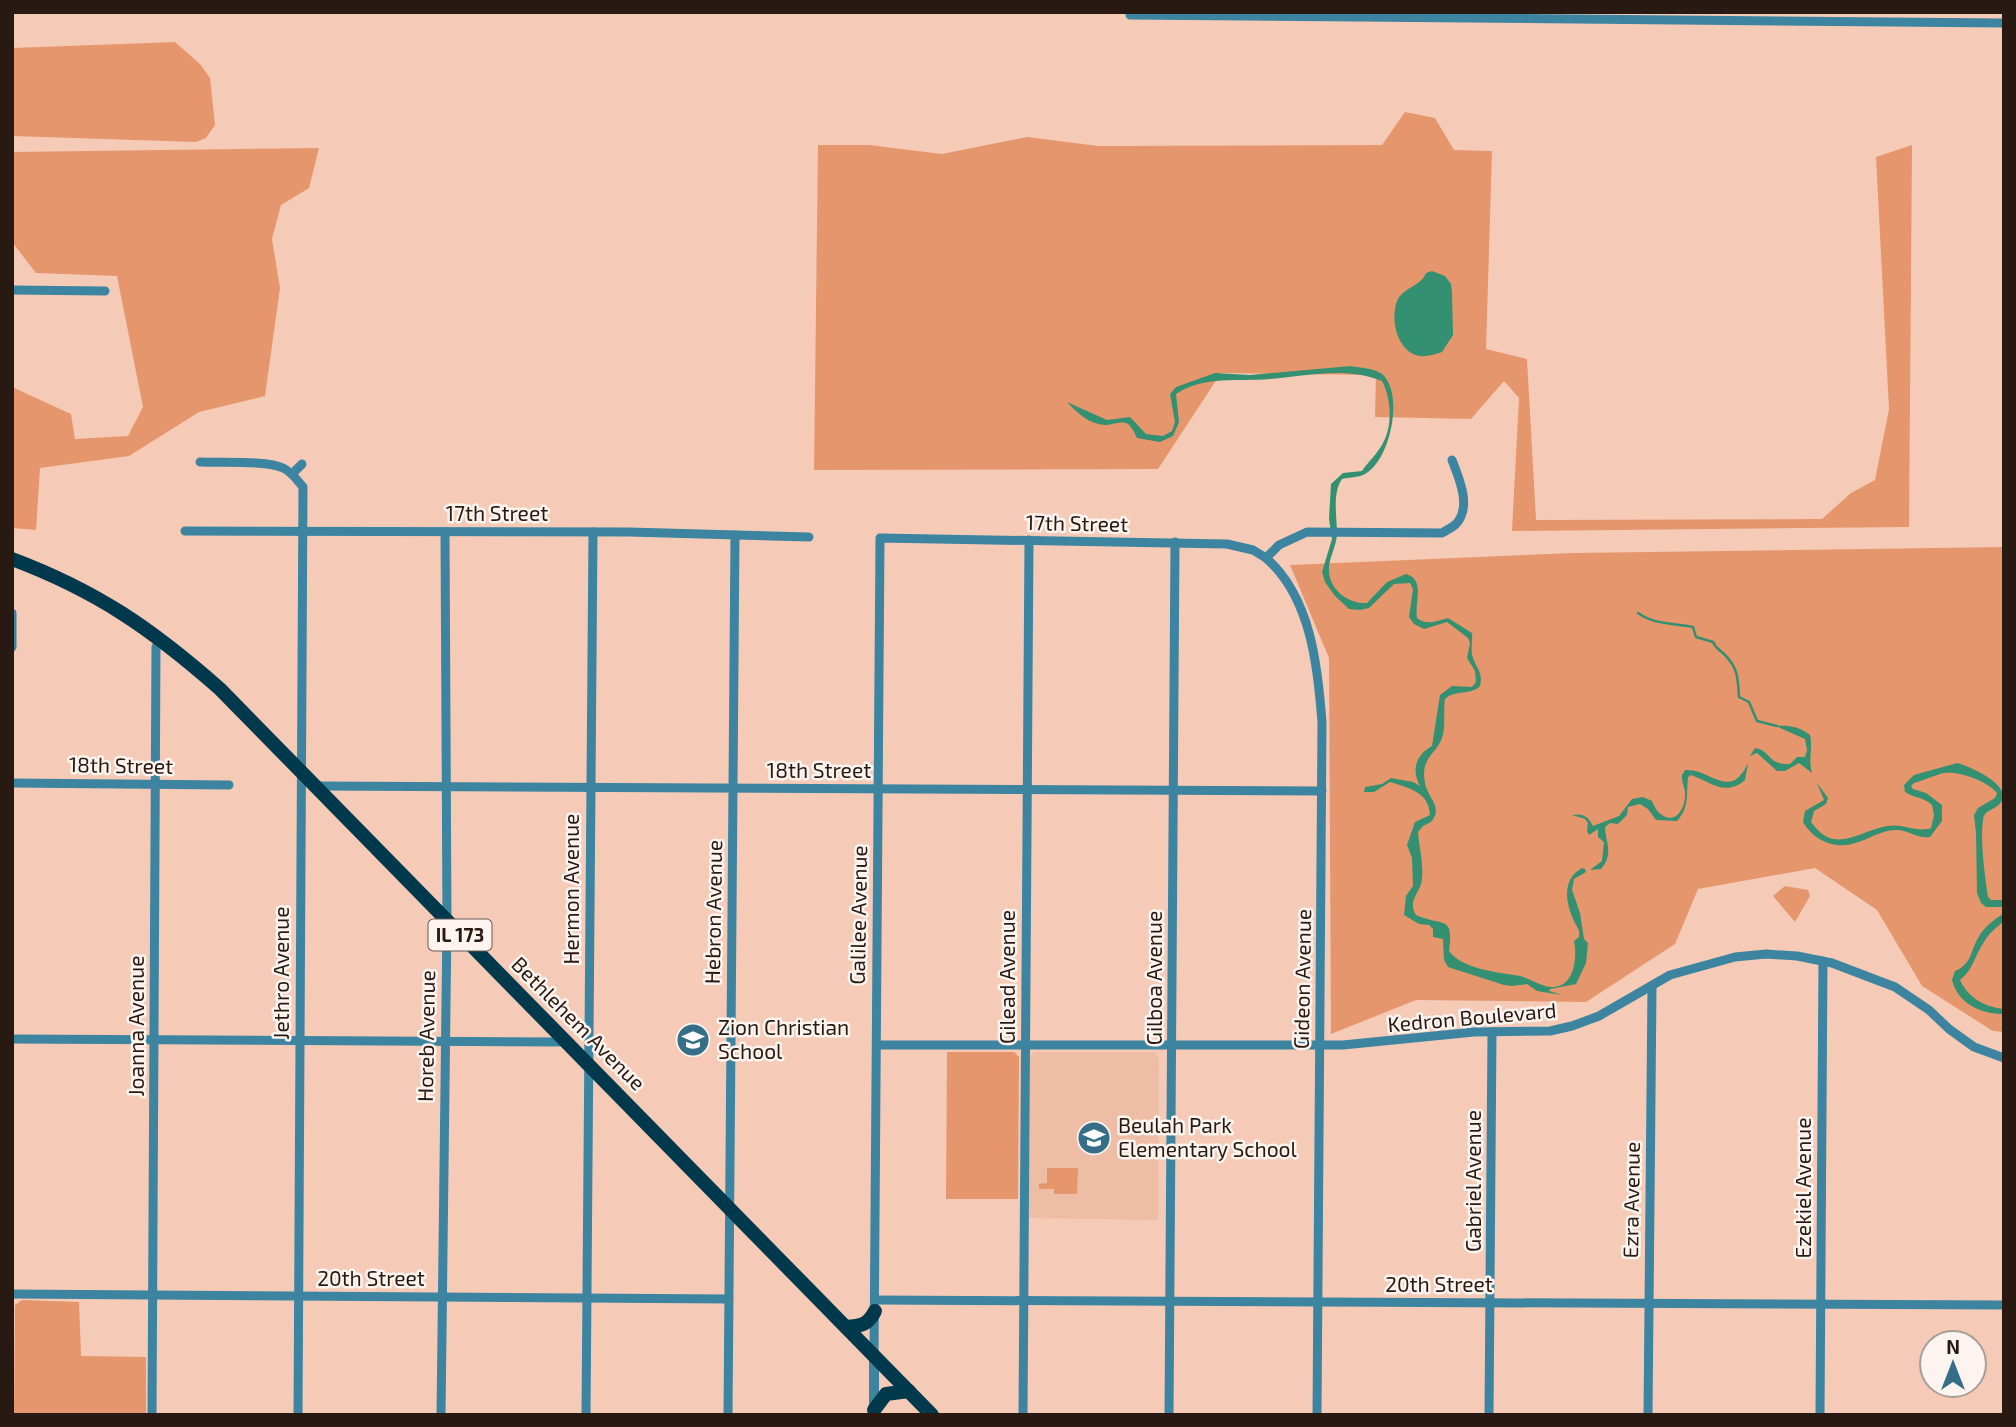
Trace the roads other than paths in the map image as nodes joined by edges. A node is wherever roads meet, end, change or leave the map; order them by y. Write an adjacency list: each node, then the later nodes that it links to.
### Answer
1 (1130, 15): 2 (street)
2 (1902, 17): 3 (street)
3 (2004, 23)
4 (12, 290): 5 (street)
5 (105, 291)
6 (1452, 460): 18 (street)
7 (200, 462): 9 (street)
8 (302, 464): 9 (street)
9 (292, 474): 11 (street, Jethro Avenue)
10 (185, 531): 11 (street, 17th Street)
11 (301, 531): 12 (street, 17th Street); 24 (street, Jethro Avenue)
12 (446, 531): 13 (street, 17th Street); 29 (street, Horeb Avenue)
13 (593, 531): 14 (street, 17th Street); 30 (street, Hermon Avenue)
14 (735, 536): 15 (street, 17th Street); 31 (street, Hebron Avenue)
15 (809, 537)
16 (1029, 540): 17 (street, 17th Street); 20 (street, 17th Street); 33 (street, Gilead Avenue)
17 (1175, 542): 18 (street, 17th Street); 34 (street, Gilboa Avenue)
18 (1266, 558): 35 (street, Gideon Avenue)
19 (12, 559): 22 (main road, Bethlehem Avenue / IL 173)
20 (880, 583): 32 (street, Galilee Avenue)
21 (12, 613): 23 (street)
22 (160, 638): 24 (main road, Bethlehem Avenue / IL 173); 26 (street, Joanna Avenue)
23 (12, 647)
24 (301, 772): 28 (main road, Bethlehem Avenue / IL 173); 42 (street, Jethro Avenue)
25 (12, 783): 26 (street, 18th Street)
26 (155, 784): 27 (street, 18th Street); 41 (street, Joanna Avenue)
27 (229, 785)
28 (316, 786): 29 (street, 18th Street); 36 (main road, Bethlehem Avenue / IL 173)
29 (447, 787): 30 (street, 18th Street); 36 (street, Horeb Avenue)
30 (590, 788): 31 (street, 18th Street); 50 (street, Hermon Avenue)
31 (733, 788): 32 (street, 18th Street); 51 (street, Hebron Avenue)
32 (879, 789): 33 (street, 18th Street); 45 (street, Galilee Avenue)
33 (1027, 789): 34 (street, 18th Street); 46 (street, Gilead Avenue)
34 (1173, 790): 35 (street, 18th Street); 47 (street, Gilboa Avenue)
35 (1322, 791): 48 (street, Gideon Avenue)
36 (447, 922): 43 (main road, Bethlehem Avenue / IL 173); 44 (street, Horeb Avenue)
37 (1823, 961): 38 (street, Kedron Boulevard); 49 (street, Kedron Boulevard); 63 (street, Ezekiel Avenue)
38 (1651, 986): 39 (street, Kedron Boulevard); 62 (street, Ezra Avenue)
39 (1492, 1032): 48 (street, Kedron Boulevard); 61 (street, Gabriel Avenue)
40 (12, 1039): 41 (street)
41 (154, 1040): 42 (street); 53 (street, Joanna Avenue)
42 (300, 1041): 44 (street); 54 (street, Jethro Avenue)
43 (566, 1042): 44 (street); 50 (main road, Bethlehem Avenue / IL 173)
44 (444, 1043): 55 (street, Horeb Avenue)
45 (877, 1045): 46 (street, Kedron Boulevard); 64 (street, Galilee Avenue)
46 (1026, 1045): 47 (street, Kedron Boulevard); 58 (street, Gilead Avenue)
47 (1172, 1045): 48 (street, Kedron Boulevard); 59 (street, Gilboa Avenue)
48 (1320, 1045): 60 (street, Gideon Avenue)
49 (2004, 1058)
50 (588, 1065): 51 (main road, Bethlehem Avenue / IL 173); 56 (street, Hermon Avenue)
51 (730, 1209): 57 (street, Hebron Avenue); 66 (main road, Bethlehem Avenue / IL 173)
52 (12, 1294): 53 (street, 20th Street)
53 (153, 1296): 54 (street, 20th Street); 70 (street, Joanna Avenue)
54 (299, 1296): 55 (street, 20th Street); 71 (street, Jethro Avenue)
55 (442, 1297): 56 (street, 20th Street); 72 (street, Horeb Avenue)
56 (587, 1298): 57 (street, 20th Street); 73 (street, Hermon Avenue)
57 (729, 1299): 74 (street, Hebron Avenue)
58 (1024, 1300): 59 (street, 20th Street); 64 (street, 20th Street); 76 (street, Gilead Avenue)
59 (1170, 1301): 60 (street, 20th Street); 77 (street, Gilboa Avenue)
60 (1317, 1301): 61 (street, 20th Street); 78 (street, Gideon Avenue)
61 (1491, 1302): 62 (street, 20th Street); 79 (street, Gabriel Avenue)
62 (1649, 1303): 63 (street, 20th Street); 80 (street, Ezra Avenue)
63 (1821, 1304): 65 (street, 20th Street); 81 (street, Ezekiel Avenue)
64 (875, 1305): 66 (main road); 67 (street, Galilee Avenue)
65 (2004, 1305)
66 (846, 1327): 67 (main road, Bethlehem Avenue / IL 173)
67 (874, 1356): 68 (main road, Bethlehem Avenue / IL 173); 69 (street, Galilee Avenue)
68 (909, 1391): 69 (main road); 75 (main road, Bethlehem Avenue / IL 173)
69 (874, 1412)
70 (152, 1415)
71 (298, 1415)
72 (441, 1415)
73 (586, 1415)
74 (728, 1415)
75 (932, 1415)
76 (1023, 1415)
77 (1169, 1415)
78 (1317, 1415)
79 (1489, 1415)
80 (1648, 1415)
81 (1820, 1415)

